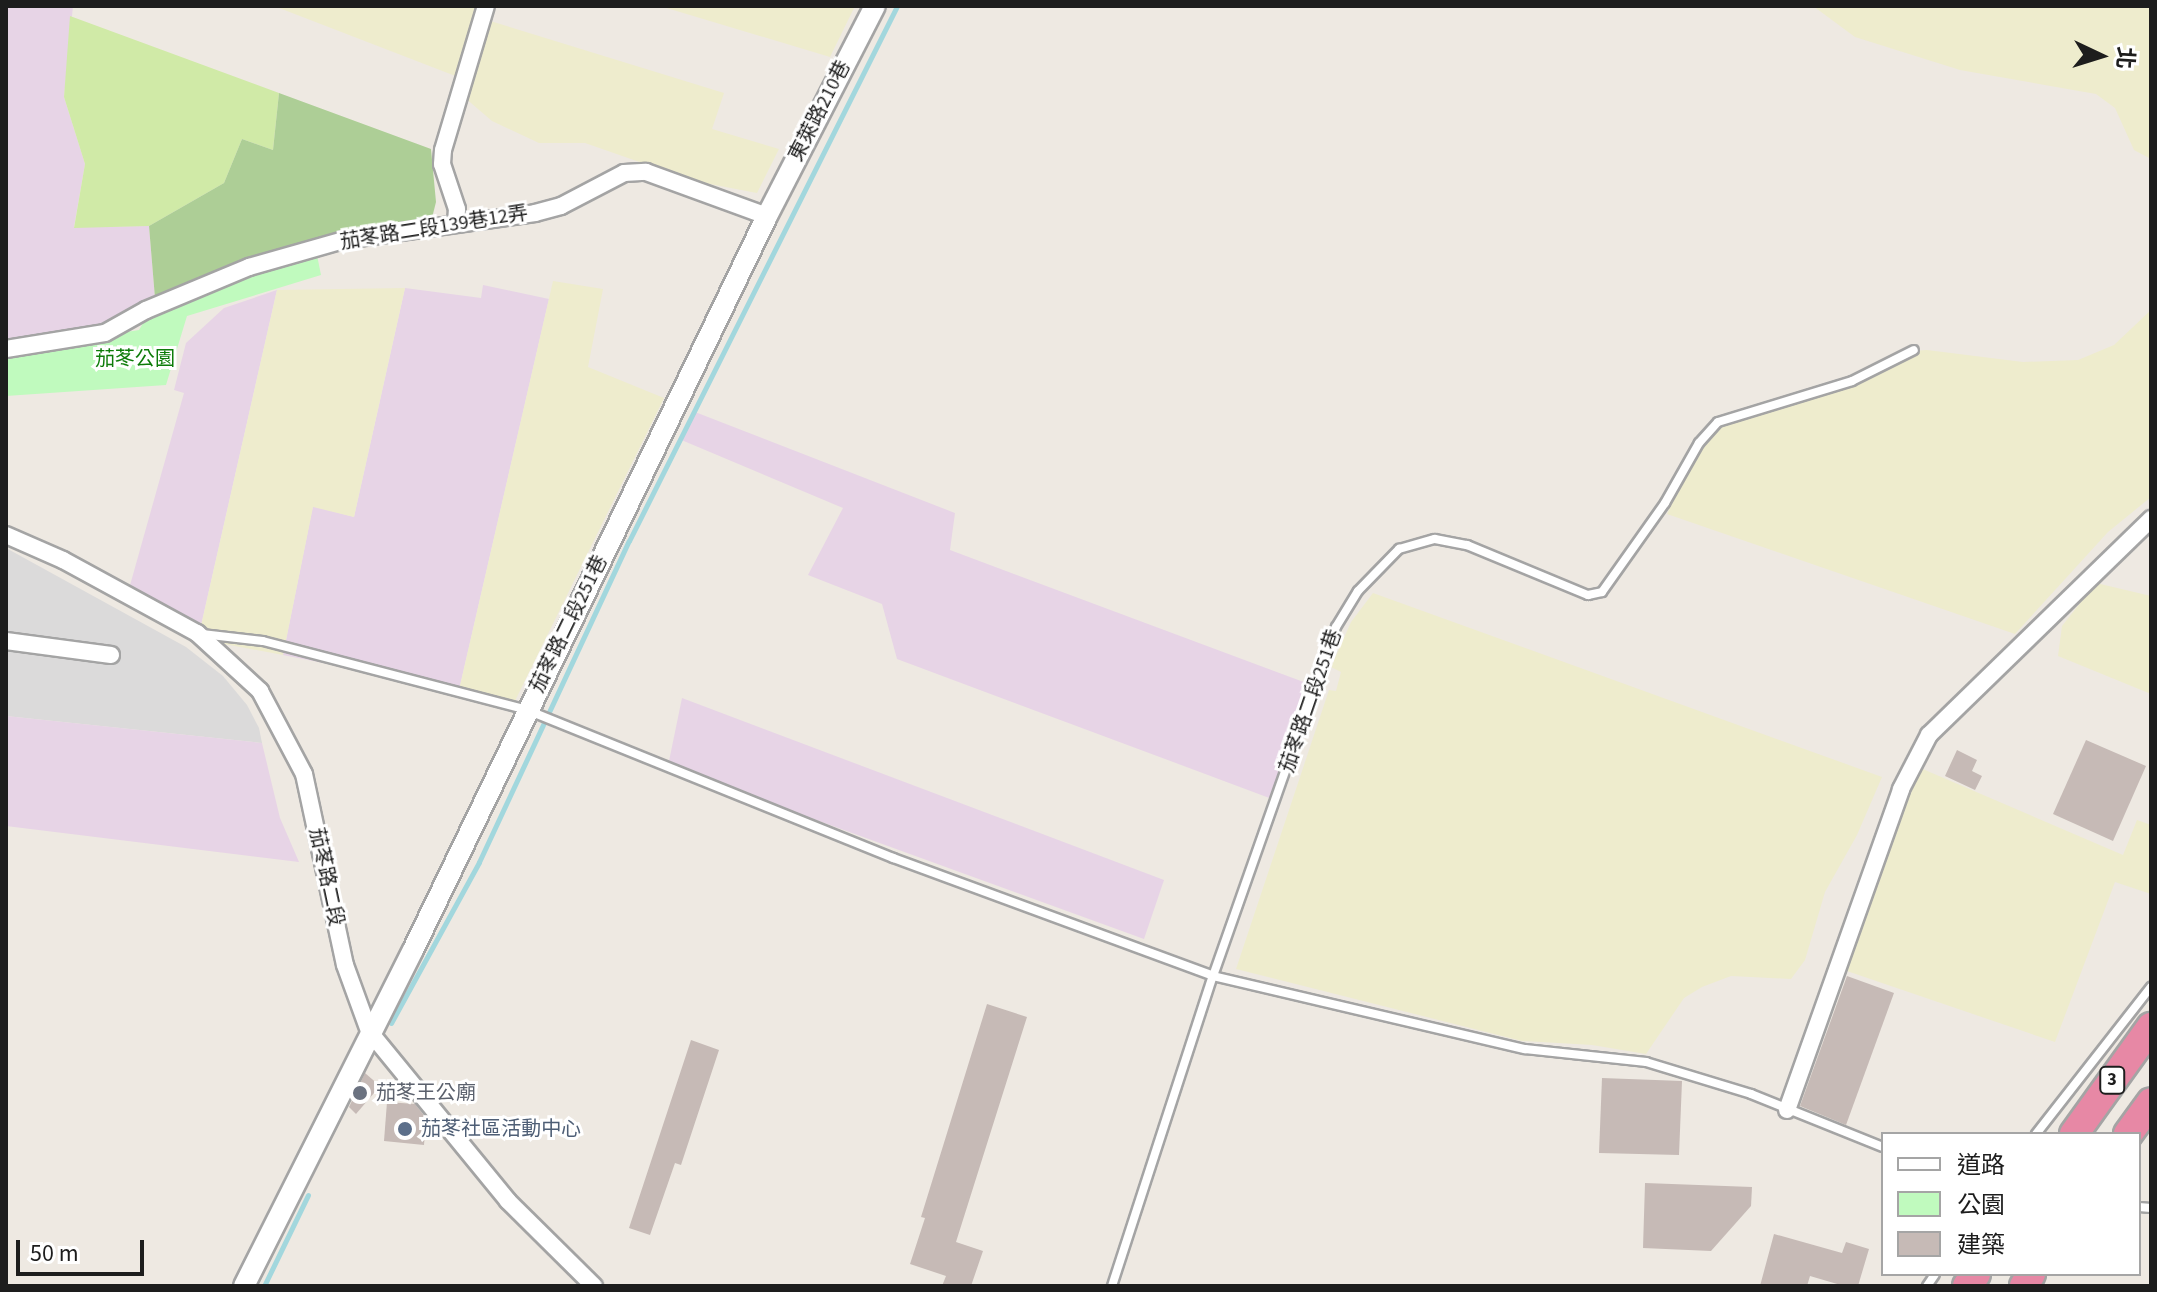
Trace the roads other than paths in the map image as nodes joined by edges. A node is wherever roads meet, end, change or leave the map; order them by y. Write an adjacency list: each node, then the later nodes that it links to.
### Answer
1 (486, 6): 4 (street)
2 (875, 6): 3 (street, 東萊路210巷)
3 (767, 216): 4 (street, 茄苳路二段139巷12弄); 12 (street, 茄苳路二段251巷)
4 (456, 223): 5 (street, 茄苳路二段139巷12弄)
5 (6, 349)
6 (1914, 350): 13 (lane, 茄苳路二段251巷)
7 (2151, 519): 18 (street)
8 (6, 535): 9 (street, 茄苳路二段)
9 (197, 633): 12 (lane); 16 (street, 茄苳路二段)
10 (6, 641): 11 (street)
11 (111, 655)
12 (527, 710): 13 (lane); 16 (street, 茄苳路二段251巷)
13 (1213, 976): 18 (lane); 25 (lane, 茄苳路二段251巷)
14 (2151, 987): 19 (lane)
15 (2151, 1027): 20 (highway, 3)
16 (369, 1031): 23 (street, 茄苳路二段251巷); 24 (street, 茄苳路二段)
17 (2151, 1102): 21 (highway, 3)
18 (1787, 1110): 22 (lane)
19 (2038, 1132)
20 (2075, 1132)
21 (2129, 1132)
22 (1881, 1146)
23 (244, 1286)
24 (594, 1286)
25 (1112, 1286)

